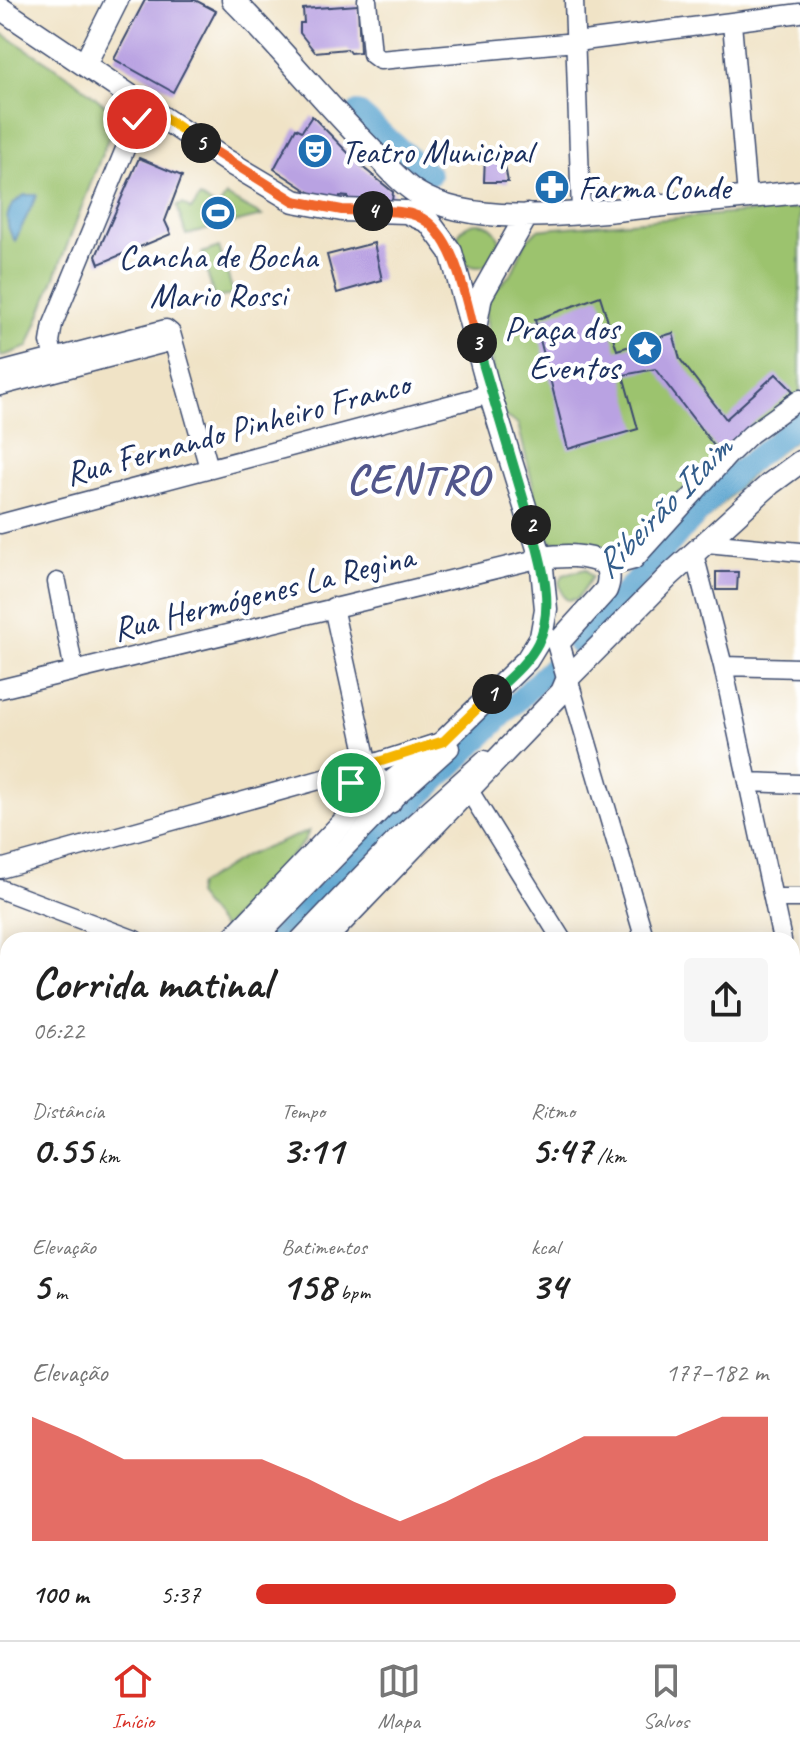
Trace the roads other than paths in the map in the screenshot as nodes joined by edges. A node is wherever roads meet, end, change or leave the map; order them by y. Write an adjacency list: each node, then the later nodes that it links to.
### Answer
1 (117, 0): 9 (main road)
2 (233, 0): 13 (main road)
3 (367, 0): 8 (street)
4 (574, 0): 8 (street)
5 (0, 8): 9 (main road)
6 (800, 13): 7 (street)
7 (732, 23): 8 (street); 12 (street)
8 (576, 42): 14 (street)
9 (85, 64): 10 (main road)
10 (144, 103): 16 (main road); 18 (street)
11 (800, 192): 12 (main road)
12 (747, 197): 14 (main road)
13 (458, 209): 15 (main road); 16 (main road)
14 (581, 213): 15 (main road)
15 (527, 215): 17 (main road)
16 (437, 232): 17 (main road)
17 (475, 336): 21 (main road)
18 (54, 364): 19 (street); 20 (street); 24 (street)
19 (0, 372)
20 (0, 386)
21 (490, 394): 24 (street, Rua Fernando Pinheiro Franco); 28 (main road)
22 (800, 399): 29 (street)
23 (800, 462): 26 (main road)
24 (209, 468): 25 (street, Rua Fernando Pinheiro Franco)
25 (0, 524)
26 (700, 549): 27 (street); 33 (street); 35 (main road)
27 (800, 552)
28 (541, 558): 29 (main road); 31 (street, Rua Hermógenes La Regina); 32 (main road)
29 (606, 564): 35 (main road)
30 (57, 582): 36 (street)
31 (333, 607): 36 (street, Rua Hermógenes La Regina); 39 (street)
32 (541, 637): 38 (main road); 38 (street)
33 (723, 666): 34 (street); 41 (street)
34 (800, 668)
35 (566, 670): 43 (main road); 53 (street); 56 (street)
36 (74, 671): 37 (street, Rua Hermógenes La Regina)
37 (1, 685)
38 (435, 753): 39 (street); 44 (main road)
39 (368, 766): 40 (street)
40 (344, 775): 44 (main road); 45 (main road); 46 (street)
41 (749, 782): 42 (street); 48 (street)
42 (800, 784)
43 (468, 789): 54 (main road); 55 (street)
44 (387, 794): 45 (main road)
45 (364, 816): 51 (main road); 52 (street)
46 (0, 869)
47 (0, 889): 50 (street)
48 (773, 898): 49 (street); 57 (street)
49 (800, 898)
50 (114, 932)
51 (240, 932)
52 (263, 932)
53 (307, 932)
54 (332, 932)
55 (557, 932)
56 (643, 932)
57 (780, 932)

